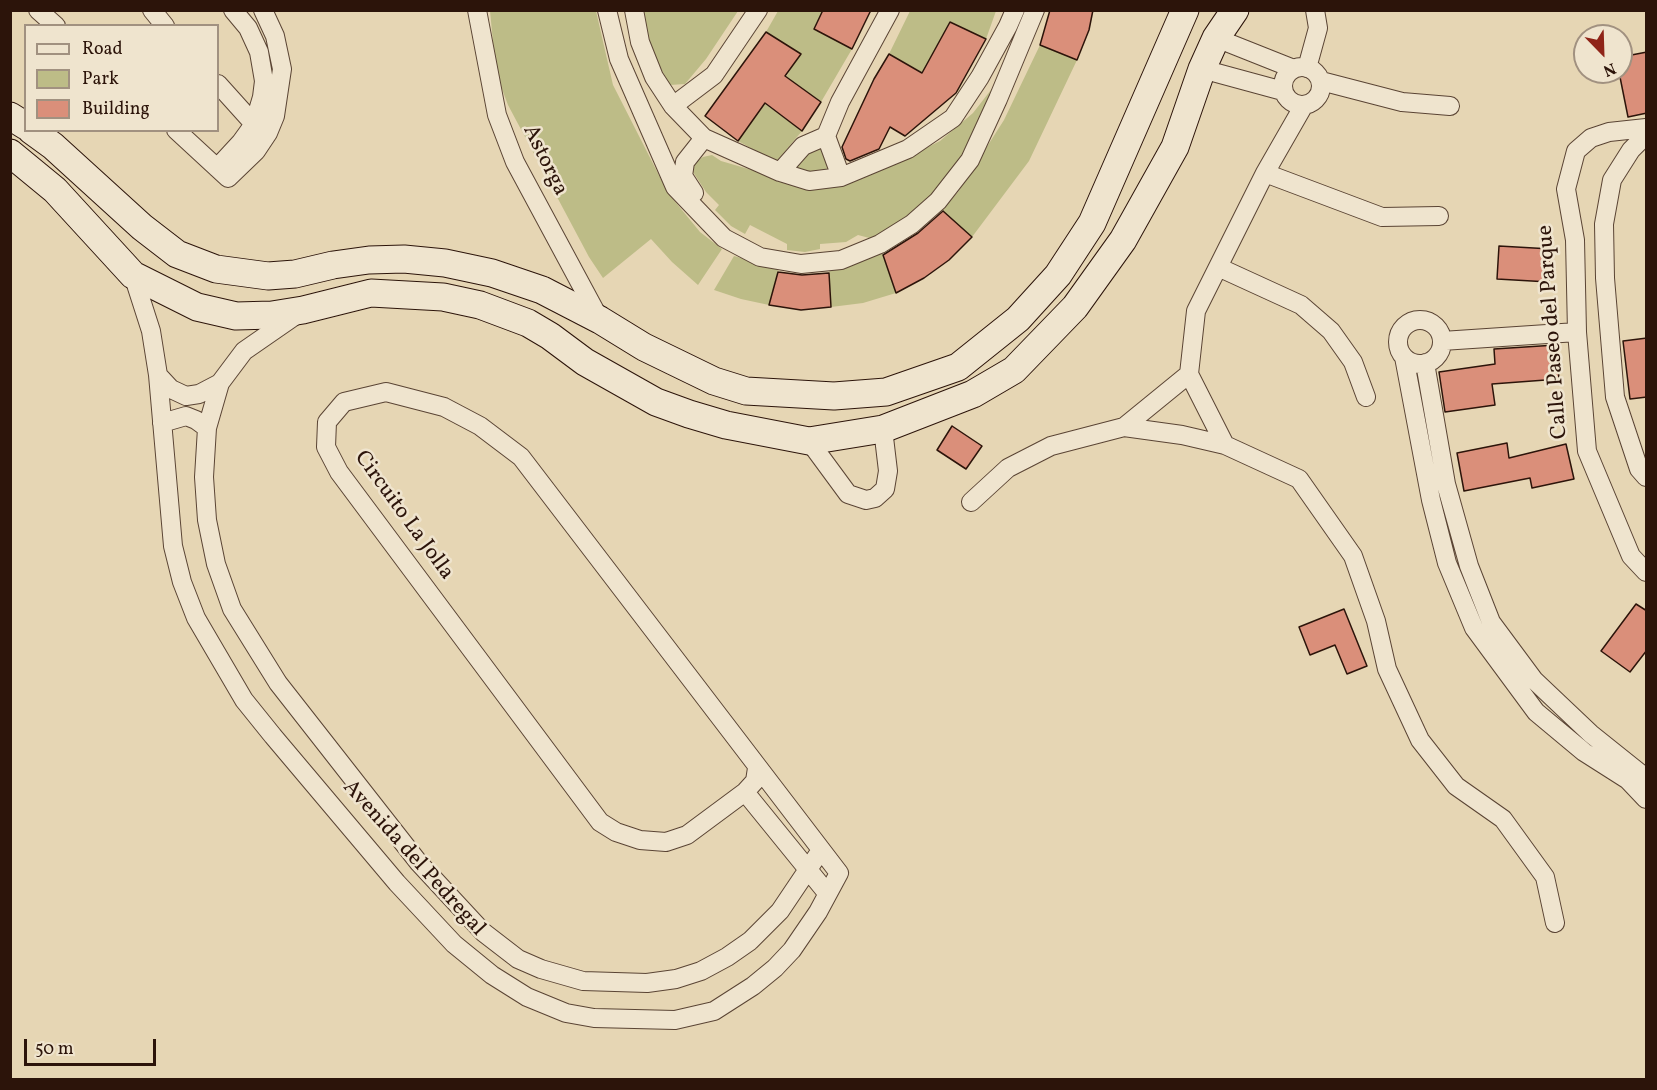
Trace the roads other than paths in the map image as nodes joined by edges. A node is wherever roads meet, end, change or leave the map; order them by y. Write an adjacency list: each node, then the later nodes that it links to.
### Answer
1 (38, 10): 15 (street)
2 (152, 10): 16 (street)
3 (233, 10): 27 (street)
4 (263, 10): 37 (street)
5 (477, 10): 47 (street, Astorga)
6 (607, 10): 42 (street)
7 (758, 10): 25 (street)
8 (890, 10): 33 (street)
9 (1015, 10): 39 (street)
10 (1035, 10): 42 (street)
11 (1185, 10): 52 (street)
12 (1235, 10): 17 (street)
13 (1315, 10): 18 (street)
14 (635, 11): 25 (street)
15 (54, 24)
16 (163, 24)
17 (1216, 38): 18 (street); 19 (street)
18 (1300, 68): 20 (street); 22 (street)
19 (1202, 69): 22 (street); 56 (street)
20 (1321, 81): 23 (street); 24 (street)
21 (219, 85): 27 (street)
22 (1283, 91): 23 (street)
23 (1304, 105): 38 (street)
24 (1450, 105)
25 (673, 106): 34 (street)
26 (10, 116): 28 (street)
27 (254, 124): 37 (street)
28 (24, 125)
29 (1647, 128): 48 (street, Calle Paseo del Parque)
30 (34, 132): 41 (street)
31 (179, 132): 37 (street)
32 (1647, 135): 64 (street)
33 (826, 136): 36 (street); 39 (street)
34 (704, 138): 36 (street); 42 (street)
35 (10, 153): 45 (street)
36 (780, 172): 39 (street)
37 (222, 173)
38 (1265, 173): 40 (street); 43 (street)
39 (841, 177)
40 (1439, 216)
41 (177, 254): 44 (street); 45 (street)
42 (841, 260)
43 (1218, 267): 53 (street); 57 (street)
44 (295, 274): 46 (street); 47 (street)
45 (133, 275): 46 (street); 54 (street, Avenida del Pedregal)
46 (303, 310): 55 (street, Avenida del Pedregal); 62 (street)
47 (600, 320): 52 (street)
48 (1576, 332): 49 (street); 66 (street, Calle Paseo del Parque)
49 (1442, 341): 50 (street); 51 (street)
50 (1404, 357): 51 (street); 70 (street)
51 (1425, 363): 68 (street)
52 (958, 367): 56 (street)
53 (1189, 374): 59 (street); 63 (street)
54 (158, 375): 55 (street); 58 (street, Avenida del Pedregal)
55 (220, 383): 60 (street, Avenida del Pedregal)
56 (973, 394): 61 (street)
57 (1366, 397)
58 (162, 423): 60 (street); 75 (street, Avenida del Pedregal)
59 (1124, 427): 63 (street); 65 (street)
60 (207, 428): 72 (street, Avenida del Pedregal)
61 (883, 429): 62 (street); 62 (street)
62 (809, 441)
63 (1225, 445): 77 (street)
64 (1647, 477)
65 (971, 502)
66 (1647, 572)
67 (757, 768): 69 (street, Circuito La Jolla); 69 (street, Circuito La Jolla); 71 (street, Circuito La Jolla)
68 (1647, 778)
69 (746, 792): 73 (street)
70 (1647, 799)
71 (821, 850): 73 (street, Avenida del Pedregal); 74 (street, Circuito La Jolla)
72 (419, 863): 73 (street, Avenida del Pedregal); 75 (street)
73 (808, 870): 76 (street)
74 (838, 873): 76 (street, Avenida del Pedregal)
75 (397, 883): 76 (street, Avenida del Pedregal)
76 (827, 893)
77 (1555, 923)

